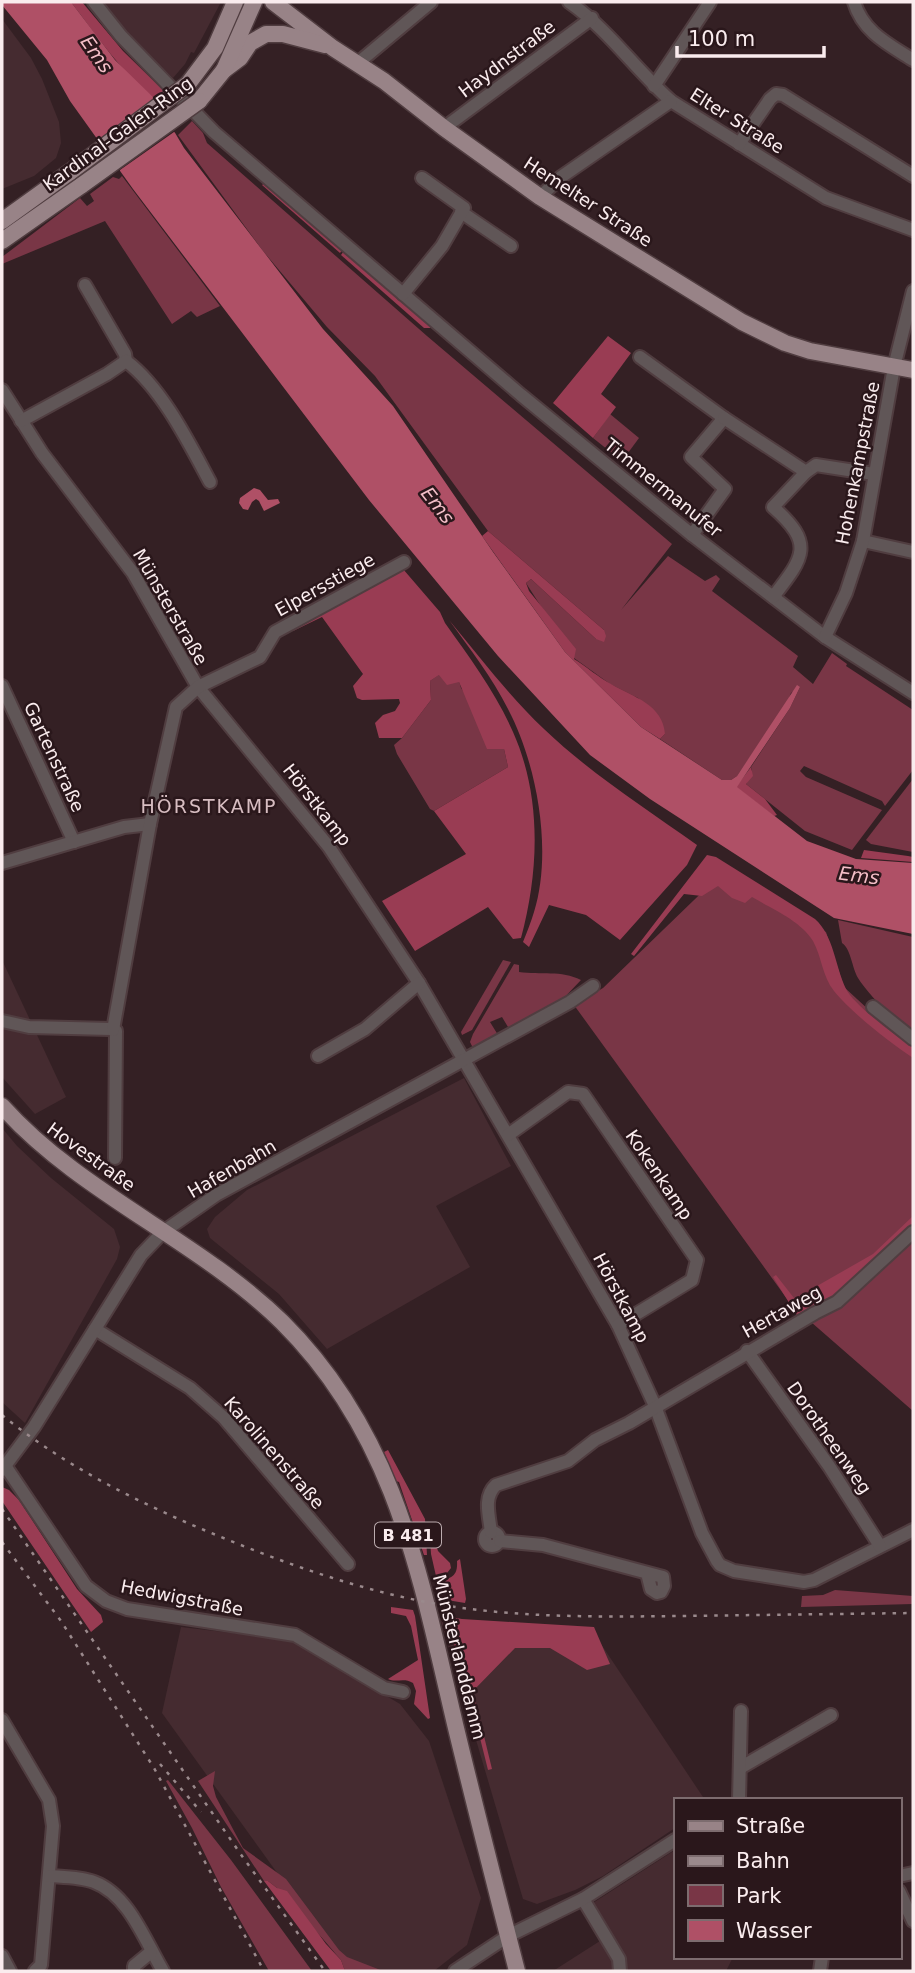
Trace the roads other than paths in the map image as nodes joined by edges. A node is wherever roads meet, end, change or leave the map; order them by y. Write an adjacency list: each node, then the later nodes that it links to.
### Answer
1 (94, 2): 28 (street, Timmermanufer)
2 (235, 2): 22 (main road, Kardinal-Galen-Ring, bridge)
3 (254, 2): 13 (main road, Kardinal-Galen-Ring)
4 (272, 2): 10 (main road, Hemelter Straße)
5 (431, 2): 12 (street)
6 (569, 2): 9 (street, Elter Straße)
7 (710, 2): 14 (street)
8 (854, 2): 11 (street)
9 (592, 18): 14 (street, Elter Straße); 16 (street, Haydnstraße)
10 (333, 48): 12 (main road, Hemelter Straße); 13 (main road)
11 (913, 60)
12 (358, 63): 16 (main road, Hemelter Straße)
13 (224, 70): 24 (main road, Kardinal-Galen-Ring, bridge)
14 (654, 86): 15 (street, Elter Straße)
15 (671, 101): 17 (street, Elter Straße); 20 (street)
16 (443, 128): 20 (main road, Hemelter Straße)
17 (739, 144): 18 (street); 23 (street, Elter Straße)
18 (913, 176)
19 (422, 178): 21 (street)
20 (540, 197): 31 (main road, Hemelter Straße)
21 (461, 212): 25 (street); 28 (street)
22 (2, 221)
23 (913, 230)
24 (2, 241)
25 (511, 246)
26 (85, 285): 30 (street)
27 (913, 291): 31 (street, Hohenkampstraße)
28 (403, 294): 39 (street, Timmermanufer)
29 (640, 358): 34 (street)
30 (126, 361): 35 (street); 38 (street)
31 (894, 367): 32 (main road, Hemelter Straße); 37 (street, Hohenkampstraße)
32 (913, 370)
33 (2, 390): 35 (street, Münsterstraße)
34 (724, 418): 36 (street); 39 (street)
35 (21, 421): 46 (street, Münsterstraße)
36 (806, 472): 37 (street); 43 (street)
37 (874, 474): 40 (street, Hohenkampstraße)
38 (210, 482)
39 (692, 535): 43 (street, Timmermanufer)
40 (863, 541): 41 (street); 44 (street, Hohenkampstraße)
41 (913, 552)
42 (404, 562): 46 (street, Elpersstiege)
43 (773, 597): 44 (street, Timmermanufer)
44 (825, 637): 47 (street, Timmermanufer)
45 (2, 687): 49 (street, Gartenstraße)
46 (198, 687): 48 (street, Münsterstraße); 51 (street, Hörstkamp)
47 (913, 693)
48 (150, 824): 49 (street); 55 (street, Münsterstraße)
49 (74, 842): 50 (street)
50 (2, 863)
51 (419, 984): 57 (street); 58 (street, Hörstkamp)
52 (593, 986): 58 (street)
53 (873, 1007): 56 (street)
54 (2, 1021): 55 (street)
55 (115, 1030): 61 (street, Münsterstraße)
56 (913, 1040)
57 (318, 1055)
58 (462, 1061): 60 (street, Hörstkamp); 62 (street, Hafenbahn)
59 (2, 1106): 62 (main road, Hovestraße / B 481)
60 (509, 1135): 64 (street, Hörstkamp); 64 (street, Kokenkamp)
61 (115, 1158)
62 (163, 1232): 65 (street, Hafenbahn); 84 (main road, Münsterlanddamm / B 481)
63 (913, 1232): 66 (street, Hertaweg)
64 (618, 1325): 67 (street, Hörstkamp)
65 (95, 1329): 68 (street, Hafenbahn); 71 (street, Karolinenstraße)
66 (747, 1351): 67 (street, Hertaweg); 70 (street, Dorotheenweg)
67 (655, 1406): 70 (street, Hörstkamp); 72 (street, Hertaweg)
68 (4, 1469): 73 (street, Hedwigstraße)
69 (913, 1530): 70 (street)
70 (880, 1546)
71 (348, 1564)
72 (647, 1573)
73 (403, 1692)
74 (741, 1711): 77 (street)
75 (831, 1715): 77 (street)
76 (2, 1720): 80 (street)
77 (740, 1768): 78 (street)
78 (739, 1798)
79 (674, 1841): 82 (street)
80 (50, 1876): 85 (street); 88 (street)
81 (901, 1895): 83 (street)
82 (583, 1899): 84 (street); 93 (street)
83 (913, 1921)
84 (508, 1936): 91 (street); 92 (main road, Münsterlanddamm / B 481)
85 (151, 1952): 89 (street); 90 (street)
86 (2, 1956): 87 (street)
87 (10, 1971)
88 (35, 1971)
89 (134, 1971)
90 (163, 1971)
91 (454, 1971)
92 (517, 1971)
93 (621, 1971)

